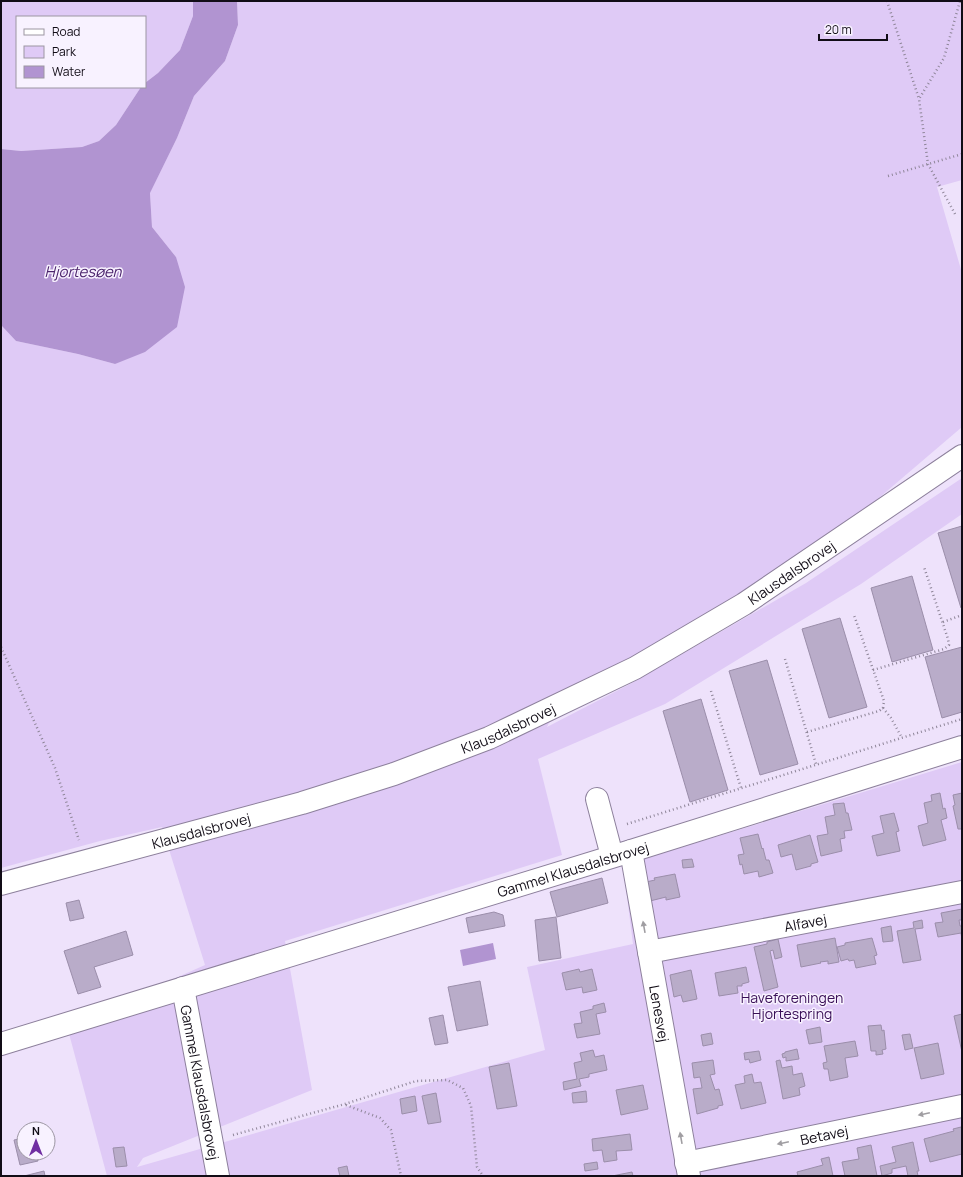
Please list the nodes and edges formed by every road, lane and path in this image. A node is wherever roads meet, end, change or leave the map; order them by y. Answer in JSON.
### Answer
{"nodes":[{"id":1,"x":886,"y":1,"type":"edge"},
{"id":2,"x":960,"y":1,"type":"edge"},
{"id":3,"x":919,"y":99,"type":"junction"},
{"id":4,"x":962,"y":154,"type":"edge"},
{"id":5,"x":928,"y":164,"type":"junction"},
{"id":6,"x":888,"y":176,"type":"dead end"},
{"id":7,"x":955,"y":214,"type":"dead end"},
{"id":8,"x":962,"y":456,"type":"edge"},
{"id":9,"x":924,"y":567,"type":"dead end"},
{"id":10,"x":854,"y":615,"type":"dead end"},
{"id":11,"x":962,"y":616,"type":"edge"},
{"id":12,"x":943,"y":622,"type":"junction"},
{"id":13,"x":1,"y":647,"type":"edge"},
{"id":14,"x":785,"y":658,"type":"dead end"},
{"id":15,"x":873,"y":670,"type":"junction"},
{"id":16,"x":711,"y":691,"type":"dead end"},
{"id":17,"x":883,"y":708,"type":"junction"},
{"id":18,"x":962,"y":719,"type":"edge"},
{"id":19,"x":807,"y":732,"type":"junction"},
{"id":20,"x":902,"y":738,"type":"junction"},
{"id":21,"x":962,"y":747,"type":"edge"},
{"id":22,"x":816,"y":764,"type":"junction"},
{"id":23,"x":741,"y":788,"type":"junction"},
{"id":24,"x":597,"y":799,"type":"dead end"},
{"id":25,"x":605,"y":830,"type":"junction"},
{"id":26,"x":621,"y":853,"type":"junction"},
{"id":27,"x":86,"y":862,"type":"junction"},
{"id":28,"x":1,"y":884,"type":"edge"},
{"id":29,"x":962,"y":892,"type":"edge"},
{"id":30,"x":649,"y":952,"type":"junction"},
{"id":31,"x":183,"y":988,"type":"junction"},
{"id":32,"x":1,"y":1044,"type":"edge"},
{"id":33,"x":345,"y":1104,"type":"junction"},
{"id":34,"x":962,"y":1106,"type":"edge"},
{"id":35,"x":212,"y":1140,"type":"junction"},
{"id":36,"x":687,"y":1170,"type":"edge"},
{"id":37,"x":218,"y":1176,"type":"edge"},
{"id":38,"x":401,"y":1176,"type":"edge"},
{"id":39,"x":483,"y":1176,"type":"edge"}],
"edges":[{"from":1,"to":3,"type":"path"},
{"from":2,"to":3,"type":"path"},
{"from":3,"to":5,"type":"path"},
{"from":4,"to":5,"type":"path"},
{"from":5,"to":6,"type":"path"},
{"from":5,"to":7,"type":"path"},
{"from":8,"to":27,"type":"street","name":"Klausdalsbrovej"},
{"from":9,"to":12,"type":"path"},
{"from":10,"to":15,"type":"path"},
{"from":11,"to":12,"type":"path"},
{"from":12,"to":15,"type":"path"},
{"from":13,"to":27,"type":"path"},
{"from":14,"to":19,"type":"path"},
{"from":15,"to":17,"type":"path"},
{"from":16,"to":23,"type":"path"},
{"from":17,"to":19,"type":"path"},
{"from":17,"to":20,"type":"path"},
{"from":18,"to":20,"type":"path"},
{"from":19,"to":22,"type":"path"},
{"from":20,"to":22,"type":"path"},
{"from":21,"to":26,"type":"street","name":"Gammel Klausdalsbrovej"},
{"from":22,"to":23,"type":"path"},
{"from":23,"to":25,"type":"path"},
{"from":24,"to":25,"type":"street","name":"Lenesvej"},
{"from":25,"to":26,"type":"street","name":"Lenesvej"},
{"from":30,"to":26,"type":"street","name":"Lenesvej","one_way":true},
{"from":26,"to":31,"type":"street","name":"Gammel Klausdalsbrovej"},
{"from":27,"to":28,"type":"street","name":"Klausdalsbrovej"},
{"from":29,"to":30,"type":"street","name":"Alfavej"},
{"from":36,"to":30,"type":"street","name":"Lenesvej","one_way":true},
{"from":31,"to":32,"type":"street","name":"Gammel Klausdalsbrovej"},
{"from":31,"to":35,"type":"street","name":"Gammel Klausdalsbrovej"},
{"from":33,"to":35,"type":"path"},
{"from":33,"to":38,"type":"path"},
{"from":33,"to":39,"type":"path"},
{"from":34,"to":36,"type":"street","name":"Betavej","one_way":true},
{"from":35,"to":37,"type":"street","name":"Gammel Klausdalsbrovej"}]}
